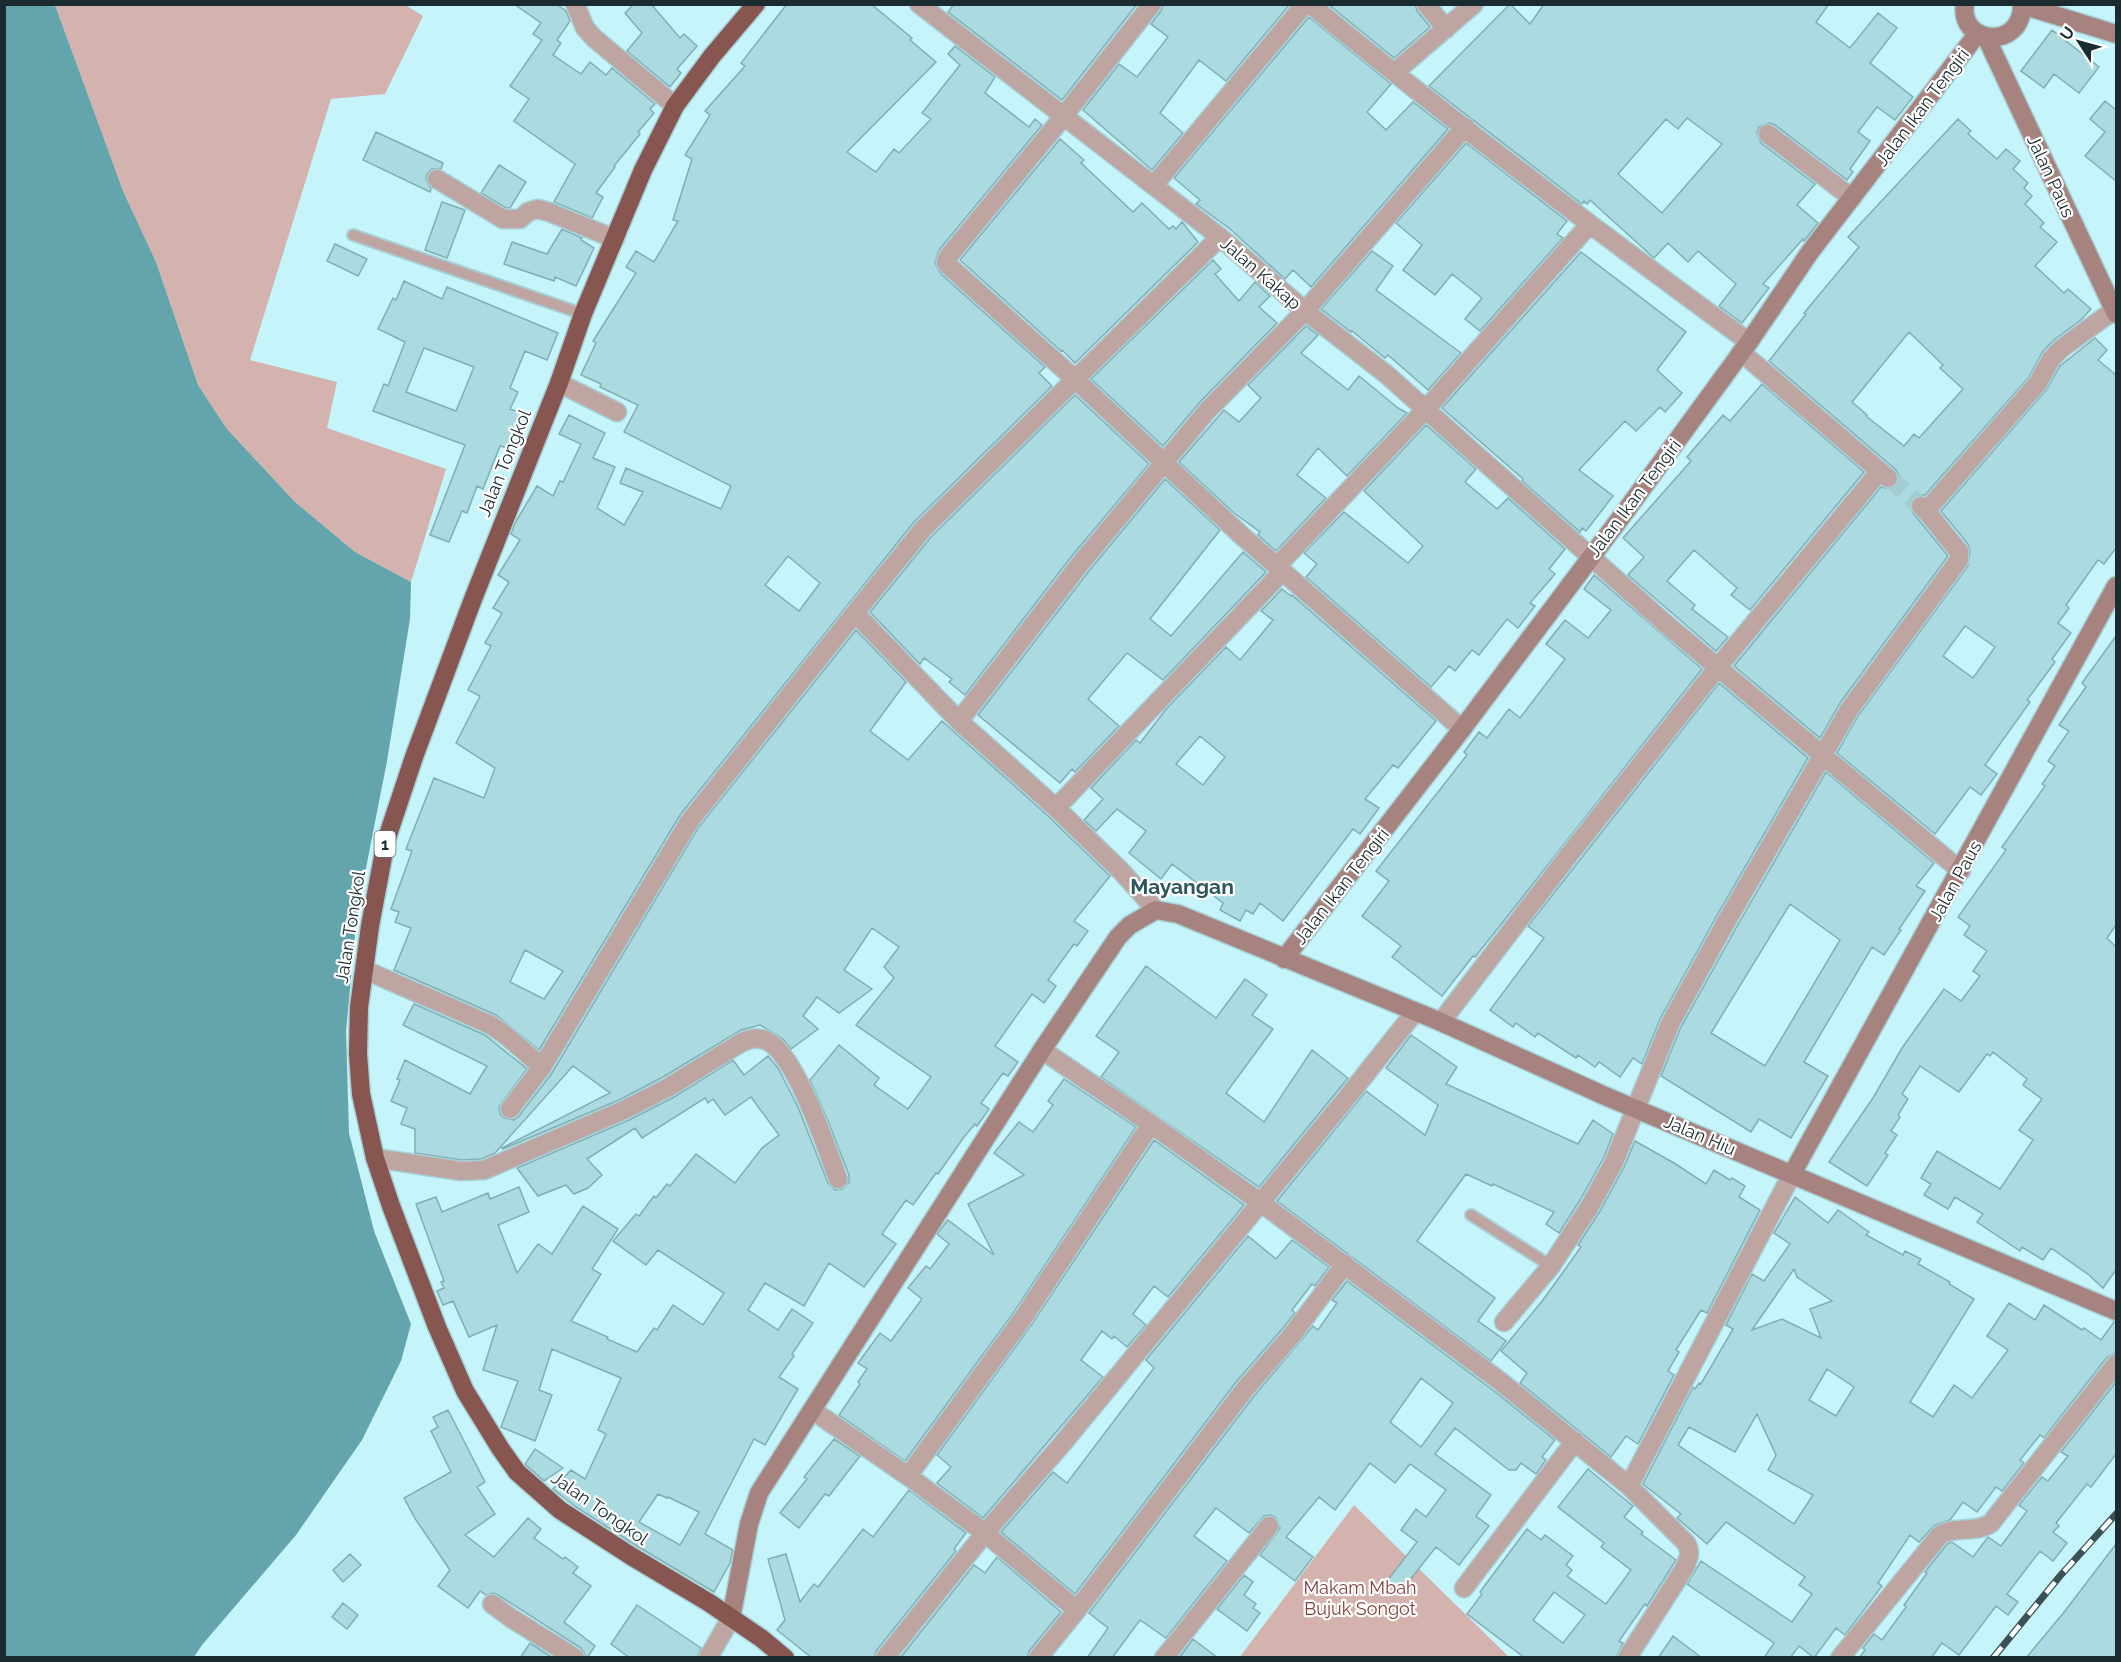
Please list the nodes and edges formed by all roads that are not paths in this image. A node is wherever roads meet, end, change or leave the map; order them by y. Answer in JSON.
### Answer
{"nodes":[{"id":1,"x":575,"y":4,"type":"edge"},
{"id":2,"x":756,"y":4,"type":"edge"},
{"id":3,"x":919,"y":4,"type":"edge"},
{"id":4,"x":1152,"y":4,"type":"edge"},
{"id":5,"x":1305,"y":4,"type":"edge"},
{"id":6,"x":1310,"y":4,"type":"edge"},
{"id":7,"x":1426,"y":4,"type":"edge"},
{"id":8,"x":1474,"y":4,"type":"edge"},
{"id":9,"x":1965,"y":4,"type":"edge"},
{"id":10,"x":2022,"y":5,"type":"edge"},
{"id":11,"x":1446,"y":29,"type":"junction"},
{"id":12,"x":2116,"y":34,"type":"edge"},
{"id":13,"x":1982,"y":35,"type":"junction"},
{"id":14,"x":1395,"y":72,"type":"junction"},
{"id":15,"x":675,"y":106,"type":"junction"},
{"id":16,"x":1063,"y":117,"type":"junction"},
{"id":17,"x":1465,"y":127,"type":"junction"},
{"id":18,"x":1768,"y":134,"type":"dead end"},
{"id":19,"x":437,"y":179,"type":"dead end"},
{"id":20,"x":1154,"y":185,"type":"junction"},
{"id":21,"x":1852,"y":198,"type":"junction"},
{"id":22,"x":1589,"y":225,"type":"junction"},
{"id":23,"x":353,"y":234,"type":"dead end"},
{"id":24,"x":1221,"y":237,"type":"junction"},
{"id":25,"x":615,"y":239,"type":"junction"},
{"id":26,"x":1305,"y":312,"type":"junction"},
{"id":27,"x":2115,"y":312,"type":"edge"},
{"id":28,"x":583,"y":314,"type":"junction"},
{"id":29,"x":1745,"y":347,"type":"junction"},
{"id":30,"x":1076,"y":380,"type":"junction"},
{"id":31,"x":559,"y":383,"type":"junction"},
{"id":32,"x":1426,"y":409,"type":"junction"},
{"id":33,"x":617,"y":412,"type":"dead end"},
{"id":34,"x":1165,"y":464,"type":"junction"},
{"id":35,"x":1591,"y":556,"type":"junction"},
{"id":36,"x":1280,"y":569,"type":"junction"},
{"id":37,"x":2116,"y":586,"type":"edge"},
{"id":38,"x":855,"y":613,"type":"junction"},
{"id":39,"x":1718,"y":667,"type":"junction"},
{"id":40,"x":959,"y":721,"type":"junction"},
{"id":41,"x":1462,"y":729,"type":"junction"},
{"id":42,"x":1822,"y":755,"type":"junction"},
{"id":43,"x":1056,"y":808,"type":"junction"},
{"id":44,"x":1961,"y":871,"type":"junction"},
{"id":45,"x":1156,"y":910,"type":"junction"},
{"id":46,"x":1284,"y":959,"type":"junction"},
{"id":47,"x":365,"y":970,"type":"junction"},
{"id":48,"x":1415,"y":1012,"type":"junction"},
{"id":49,"x":1441,"y":1022,"type":"junction"},
{"id":50,"x":1042,"y":1050,"type":"junction"},
{"id":51,"x":542,"y":1066,"type":"junction"},
{"id":52,"x":1636,"y":1108,"type":"junction"},
{"id":53,"x":510,"y":1109,"type":"dead end"},
{"id":54,"x":1151,"y":1124,"type":"junction"},
{"id":55,"x":375,"y":1158,"type":"junction"},
{"id":56,"x":1792,"y":1174,"type":"junction"},
{"id":57,"x":838,"y":1179,"type":"dead end"},
{"id":58,"x":1260,"y":1202,"type":"junction"},
{"id":59,"x":1471,"y":1215,"type":"dead end"},
{"id":60,"x":1345,"y":1264,"type":"junction"},
{"id":61,"x":1551,"y":1266,"type":"junction"},
{"id":62,"x":2116,"y":1311,"type":"edge"},
{"id":63,"x":1503,"y":1322,"type":"dead end"},
{"id":64,"x":2116,"y":1364,"type":"edge"},
{"id":65,"x":812,"y":1410,"type":"junction"},
{"id":66,"x":1575,"y":1441,"type":"junction"},
{"id":67,"x":908,"y":1476,"type":"junction"},
{"id":68,"x":1629,"y":1486,"type":"junction"},
{"id":69,"x":1269,"y":1526,"type":"dead end"},
{"id":70,"x":985,"y":1533,"type":"junction"},
{"id":71,"x":1464,"y":1588,"type":"dead end"},
{"id":72,"x":492,"y":1604,"type":"dead end"},
{"id":73,"x":1077,"y":1611,"type":"junction"},
{"id":74,"x":730,"y":1618,"type":"junction"},
{"id":75,"x":575,"y":1658,"type":"edge"},
{"id":76,"x":708,"y":1658,"type":"edge"},
{"id":77,"x":785,"y":1658,"type":"edge"},
{"id":78,"x":885,"y":1658,"type":"edge"},
{"id":79,"x":1038,"y":1658,"type":"edge"},
{"id":80,"x":1164,"y":1658,"type":"edge"},
{"id":81,"x":1627,"y":1658,"type":"edge"},
{"id":82,"x":1840,"y":1658,"type":"edge"}],
"edges":[{"from":1,"to":15,"type":"street"},
{"from":2,"to":15,"type":"highway","name":"Jalan Tongkol","number":"1"},
{"from":3,"to":16,"type":"street","name":"Jalan Kakap"},
{"from":4,"to":16,"type":"street"},
{"from":5,"to":20,"type":"street"},
{"from":6,"to":14,"type":"street"},
{"from":7,"to":11,"type":"street"},
{"from":8,"to":11,"type":"street"},
{"from":9,"to":13,"type":"main road","name":"Jalan Paus"},
{"from":10,"to":12,"type":"main road"},
{"from":10,"to":13,"type":"main road"},
{"from":11,"to":14,"type":"street"},
{"from":13,"to":21,"type":"main road","name":"Jalan Ikan Tengiri"},
{"from":13,"to":27,"type":"main road","name":"Jalan Paus"},
{"from":14,"to":17,"type":"street"},
{"from":15,"to":25,"type":"highway","name":"Jalan Tongkol","number":"1"},
{"from":16,"to":20,"type":"street","name":"Jalan Kakap"},
{"from":16,"to":30,"type":"street"},
{"from":17,"to":22,"type":"street"},
{"from":17,"to":26,"type":"street"},
{"from":18,"to":21,"type":"street"},
{"from":19,"to":25,"type":"street"},
{"from":20,"to":24,"type":"street","name":"Jalan Kakap"},
{"from":21,"to":29,"type":"main road","name":"Jalan Ikan Tengiri"},
{"from":22,"to":29,"type":"street"},
{"from":22,"to":32,"type":"street"},
{"from":23,"to":28,"type":"lane"},
{"from":24,"to":26,"type":"street","name":"Jalan Kakap"},
{"from":24,"to":30,"type":"street"},
{"from":25,"to":28,"type":"highway","name":"Jalan Tongkol","number":"1"},
{"from":26,"to":32,"type":"street","name":"Jalan Kakap"},
{"from":26,"to":34,"type":"street"},
{"from":27,"to":42,"type":"street"},
{"from":28,"to":31,"type":"highway","name":"Jalan Tongkol","number":"1"},
{"from":29,"to":35,"type":"main road","name":"Jalan Ikan Tengiri"},
{"from":29,"to":39,"type":"street"},
{"from":30,"to":34,"type":"street"},
{"from":30,"to":38,"type":"street"},
{"from":31,"to":33,"type":"street"},
{"from":31,"to":47,"type":"highway","name":"Jalan Tongkol","number":"1"},
{"from":32,"to":35,"type":"street","name":"Jalan Kakap"},
{"from":32,"to":36,"type":"street"},
{"from":34,"to":36,"type":"street"},
{"from":34,"to":40,"type":"street"},
{"from":35,"to":39,"type":"street","name":"Jalan Kakap"},
{"from":35,"to":41,"type":"main road","name":"Jalan Ikan Tengiri"},
{"from":36,"to":41,"type":"street"},
{"from":36,"to":43,"type":"street"},
{"from":37,"to":44,"type":"main road","name":"Jalan Paus"},
{"from":38,"to":40,"type":"street"},
{"from":38,"to":51,"type":"street"},
{"from":39,"to":42,"type":"street","name":"Jalan Kakap"},
{"from":39,"to":49,"type":"street"},
{"from":40,"to":43,"type":"street"},
{"from":41,"to":46,"type":"main road","name":"Jalan Ikan Tengiri"},
{"from":42,"to":44,"type":"street","name":"Jalan Kakap"},
{"from":42,"to":52,"type":"street"},
{"from":43,"to":45,"type":"street"},
{"from":44,"to":56,"type":"main road","name":"Jalan Paus"},
{"from":45,"to":46,"type":"main road","name":"Jalan Hiu"},
{"from":45,"to":50,"type":"main road"},
{"from":46,"to":48,"type":"main road","name":"Jalan Hiu"},
{"from":47,"to":51,"type":"street"},
{"from":47,"to":55,"type":"highway","name":"Jalan Tongkol","number":"1"},
{"from":48,"to":49,"type":"main road","name":"Jalan Hiu"},
{"from":48,"to":58,"type":"street"},
{"from":49,"to":52,"type":"main road","name":"Jalan Hiu"},
{"from":50,"to":54,"type":"street"},
{"from":50,"to":65,"type":"main road"},
{"from":51,"to":53,"type":"street"},
{"from":52,"to":56,"type":"main road","name":"Jalan Hiu"},
{"from":52,"to":61,"type":"street"},
{"from":54,"to":58,"type":"street"},
{"from":54,"to":67,"type":"street"},
{"from":55,"to":57,"type":"street"},
{"from":55,"to":74,"type":"highway","name":"Jalan Tongkol","number":"1"},
{"from":56,"to":62,"type":"main road","name":"Jalan Hiu"},
{"from":56,"to":68,"type":"street"},
{"from":58,"to":60,"type":"street"},
{"from":58,"to":70,"type":"street"},
{"from":59,"to":61,"type":"lane"},
{"from":60,"to":66,"type":"street"},
{"from":60,"to":73,"type":"street"},
{"from":61,"to":63,"type":"street"},
{"from":64,"to":82,"type":"street"},
{"from":65,"to":67,"type":"street"},
{"from":65,"to":74,"type":"main road"},
{"from":66,"to":68,"type":"street"},
{"from":66,"to":71,"type":"street"},
{"from":67,"to":70,"type":"street"},
{"from":68,"to":81,"type":"street"},
{"from":69,"to":80,"type":"street"},
{"from":70,"to":73,"type":"street"},
{"from":70,"to":78,"type":"street"},
{"from":72,"to":75,"type":"street"},
{"from":73,"to":79,"type":"street"},
{"from":74,"to":76,"type":"street"},
{"from":74,"to":77,"type":"highway","name":"Jalan Tongkol","number":"1"}]}
